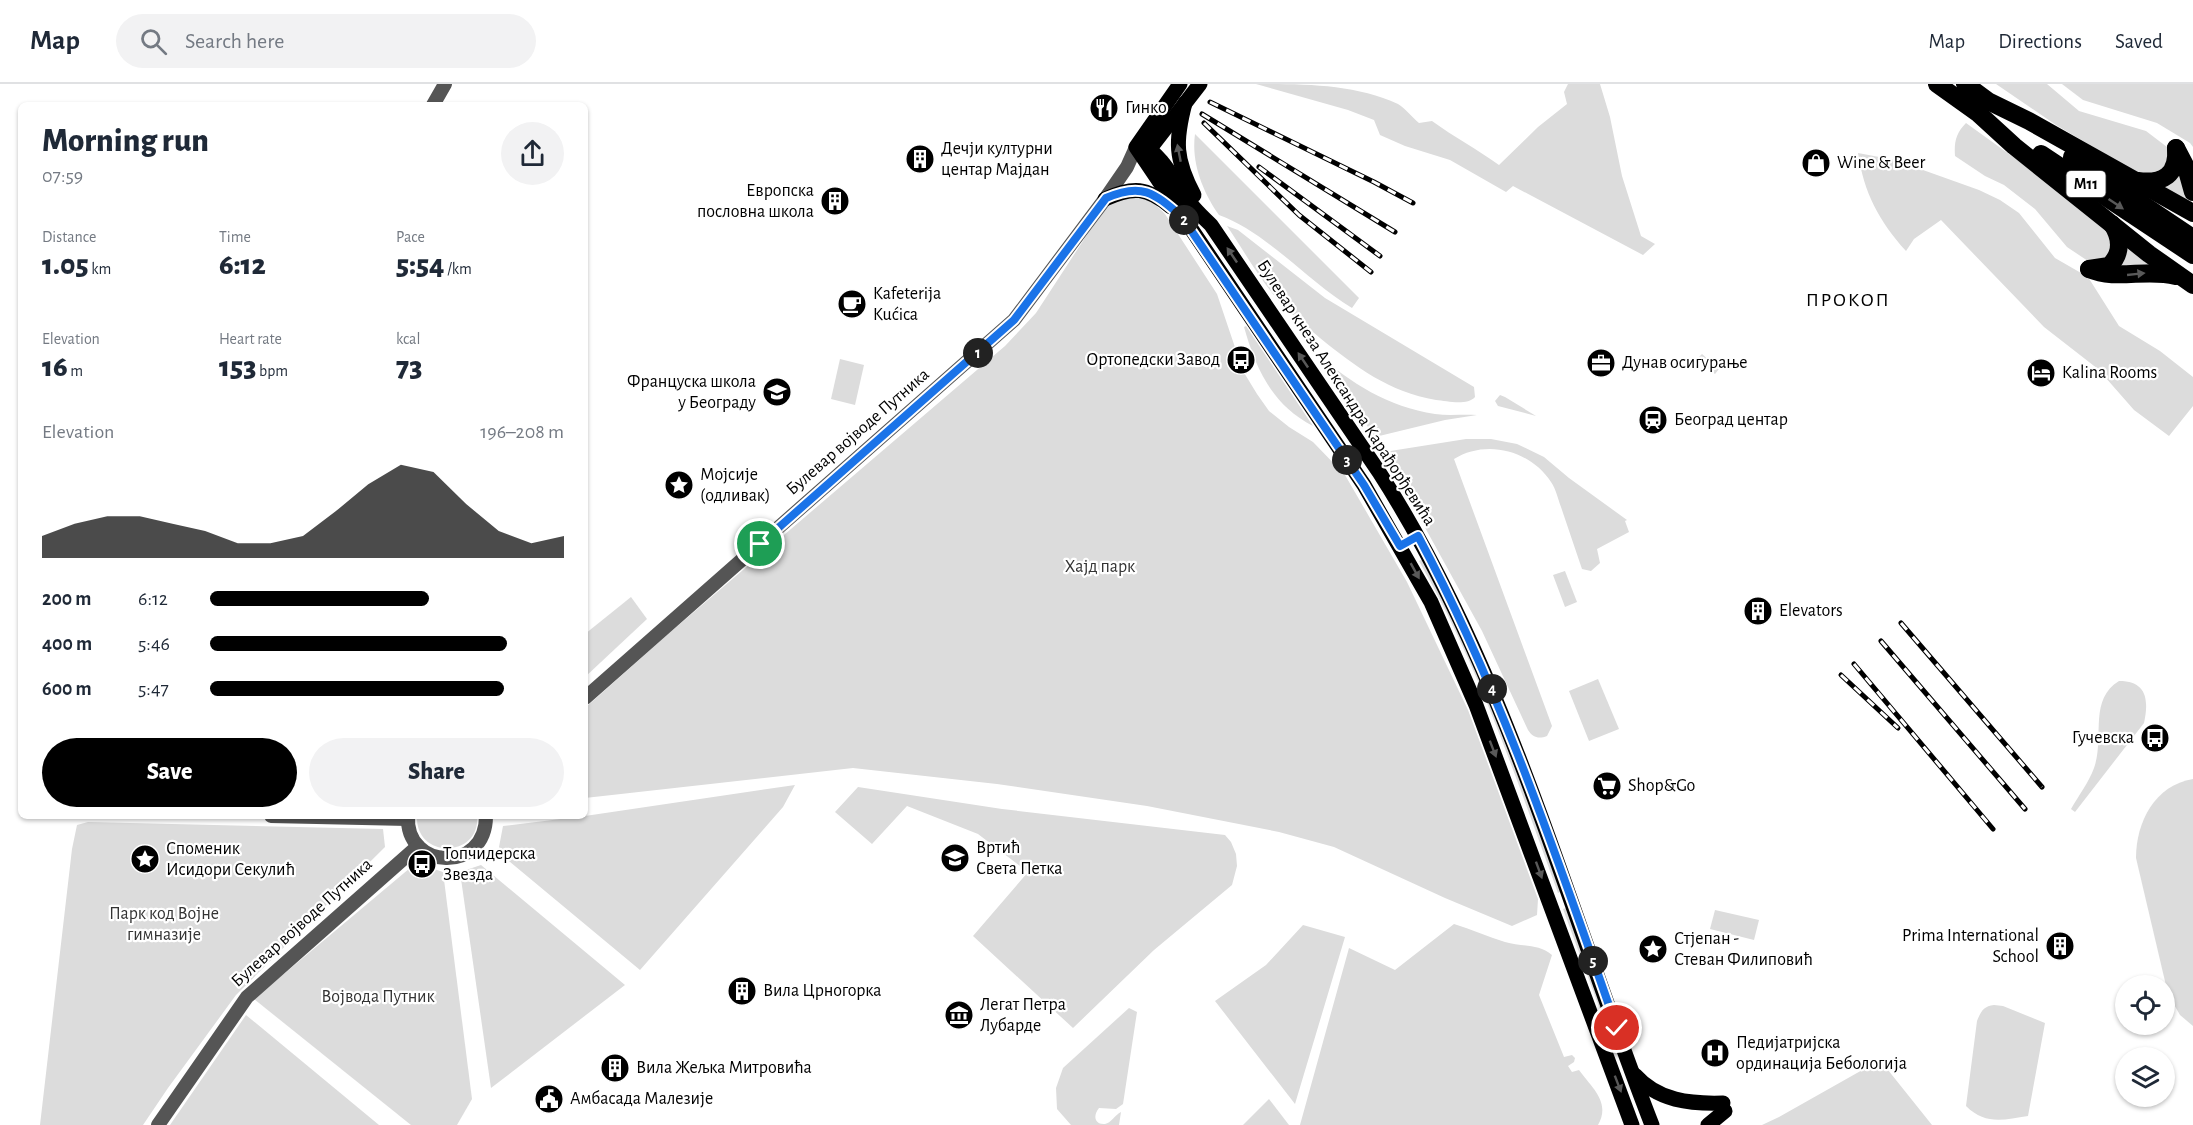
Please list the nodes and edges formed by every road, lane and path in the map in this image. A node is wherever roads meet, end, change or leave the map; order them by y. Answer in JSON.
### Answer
{"nodes":[{"id":1,"x":446,"y":84,"type":"edge"},
{"id":2,"x":1180,"y":84,"type":"edge"},
{"id":3,"x":1200,"y":84,"type":"edge"},
{"id":4,"x":1942,"y":88,"type":"edge"},
{"id":5,"x":1976,"y":100,"type":"edge"},
{"id":6,"x":435,"y":102,"type":"edge"},
{"id":7,"x":1185,"y":103,"type":"junction"},
{"id":8,"x":1142,"y":149,"type":"junction"},
{"id":9,"x":2138,"y":181,"type":"junction"},
{"id":10,"x":2193,"y":192,"type":"edge"},
{"id":11,"x":1106,"y":198,"type":"junction"},
{"id":12,"x":2193,"y":213,"type":"edge"},
{"id":13,"x":1182,"y":217,"type":"junction"},
{"id":14,"x":2112,"y":224,"type":"junction"},
{"id":15,"x":1211,"y":225,"type":"junction"},
{"id":16,"x":2193,"y":238,"type":"edge"},
{"id":17,"x":2193,"y":255,"type":"edge"},
{"id":18,"x":2188,"y":282,"type":"edge"},
{"id":19,"x":1418,"y":536,"type":"junction"},
{"id":20,"x":1400,"y":546,"type":"junction"},
{"id":21,"x":588,"y":695,"type":"edge"},
{"id":22,"x":408,"y":819,"type":"edge"},
{"id":23,"x":486,"y":819,"type":"edge"},
{"id":24,"x":418,"y":846,"type":"junction"},
{"id":25,"x":1633,"y":1073,"type":"junction"},
{"id":26,"x":158,"y":1125,"type":"edge"},
{"id":27,"x":1632,"y":1125,"type":"edge"},
{"id":28,"x":1652,"y":1125,"type":"edge"},
{"id":29,"x":1708,"y":1125,"type":"edge"}],
"edges":[{"from":1,"to":6,"type":"street"},
{"from":2,"to":8,"type":"main road","name":"Булевар војводе Путника"},
{"from":3,"to":7,"type":"main road","name":"Булевар војводе Путника"},
{"from":4,"to":5,"type":"highway","number":"M11"},
{"from":5,"to":9,"type":"highway"},
{"from":5,"to":14,"type":"highway"},
{"from":5,"to":16,"type":"highway","number":"M11"},
{"from":5,"to":17,"type":"highway","number":"M11","one_way":true},
{"from":7,"to":8,"type":"main road","name":"Булевар војводе Путника"},
{"from":15,"to":7,"type":"main road","one_way":true},
{"from":8,"to":11,"type":"street","name":"Булевар војводе Путника"},
{"from":8,"to":13,"type":"main road","name":"Булевар кнеза Александра Карађорђевића"},
{"from":8,"to":15,"type":"main road","name":"Булевар кнеза Александра Карађорђевића"},
{"from":9,"to":10,"type":"highway"},
{"from":9,"to":12,"type":"highway"},
{"from":11,"to":13,"type":"main road"},
{"from":11,"to":21,"type":"street","name":"Булевар војводе Путника"},
{"from":13,"to":20,"type":"main road","name":"Булевар кнеза Александра Карађорђевића"},
{"from":14,"to":18,"type":"highway"},
{"from":14,"to":18,"type":"highway","one_way":true},
{"from":19,"to":15,"type":"main road","name":"Булевар кнеза Александра Карађорђевића","one_way":true},
{"from":19,"to":20,"type":"main road"},
{"from":19,"to":25,"type":"main road","name":"Булевар кнеза Александра Карађорђевића"},
{"from":20,"to":27,"type":"main road","name":"Булевар кнеза Александра Карађорђевића","one_way":true},
{"from":22,"to":24,"type":"street"},
{"from":23,"to":24,"type":"street"},
{"from":24,"to":26,"type":"street","name":"Булевар војводе Путника"},
{"from":25,"to":28,"type":"main road","name":"Булевар кнеза Александра Карађорђевића"},
{"from":25,"to":29,"type":"main road"}]}
